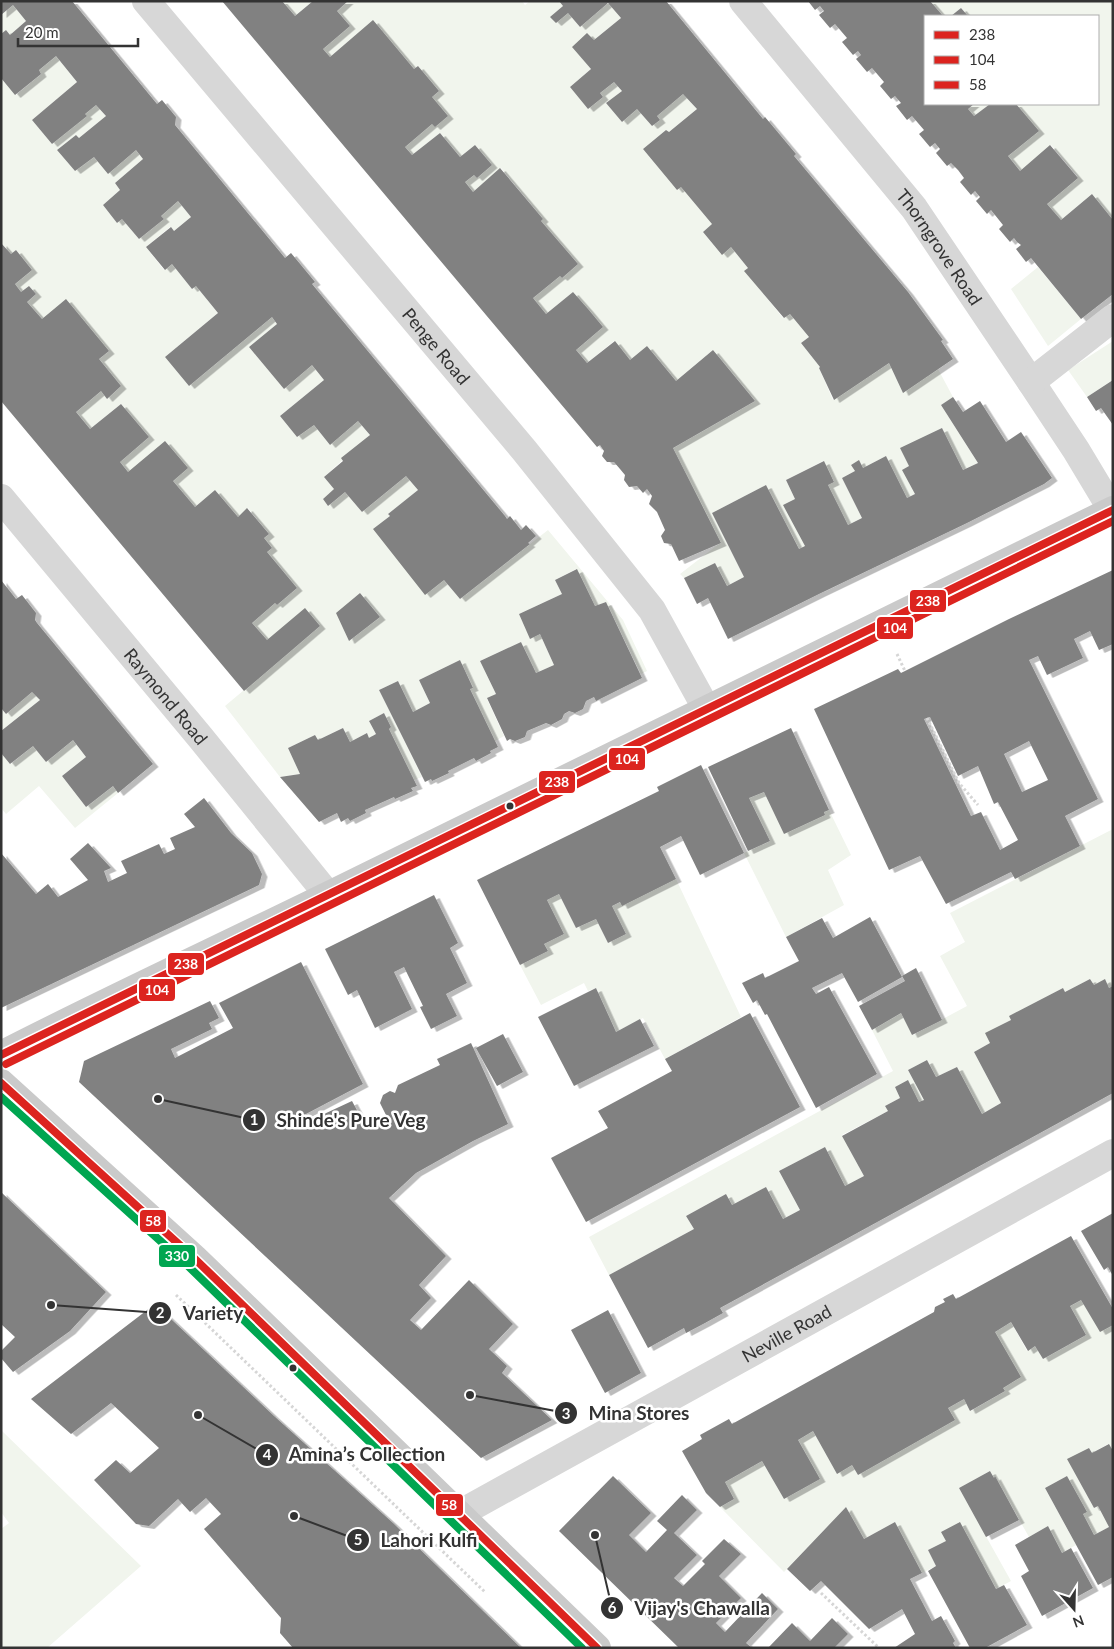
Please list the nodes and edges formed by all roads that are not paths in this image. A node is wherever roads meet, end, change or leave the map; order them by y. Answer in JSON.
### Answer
{"nodes":[{"id":1,"x":146,"y":1,"type":"edge"},
{"id":2,"x":742,"y":1,"type":"edge"},
{"id":3,"x":1113,"y":318,"type":"edge"},
{"id":4,"x":1031,"y":382,"type":"junction"},
{"id":5,"x":1,"y":498,"type":"edge"},
{"id":6,"x":1112,"y":510,"type":"edge"},
{"id":7,"x":706,"y":708,"type":"junction"},
{"id":8,"x":328,"y":896,"type":"junction"},
{"id":9,"x":1,"y":1056,"type":"edge"},
{"id":10,"x":1,"y":1083,"type":"edge"},
{"id":11,"x":1113,"y":1152,"type":"edge"},
{"id":12,"x":459,"y":1514,"type":"junction"},
{"id":13,"x":597,"y":1648,"type":"edge"}],
"edges":[{"from":1,"to":7,"type":"street","name":"Penge Road"},
{"from":2,"to":4,"type":"street","name":"Thorngrove Road"},
{"from":3,"to":4,"type":"street"},
{"from":4,"to":6,"type":"street","name":"Thorngrove Road"},
{"from":5,"to":8,"type":"street","name":"Raymond Road"},
{"from":6,"to":7,"type":"main road"},
{"from":7,"to":8,"type":"main road"},
{"from":8,"to":9,"type":"main road"},
{"from":10,"to":12,"type":"main road"},
{"from":11,"to":12,"type":"street","name":"Neville Road"},
{"from":12,"to":13,"type":"main road"}]}
